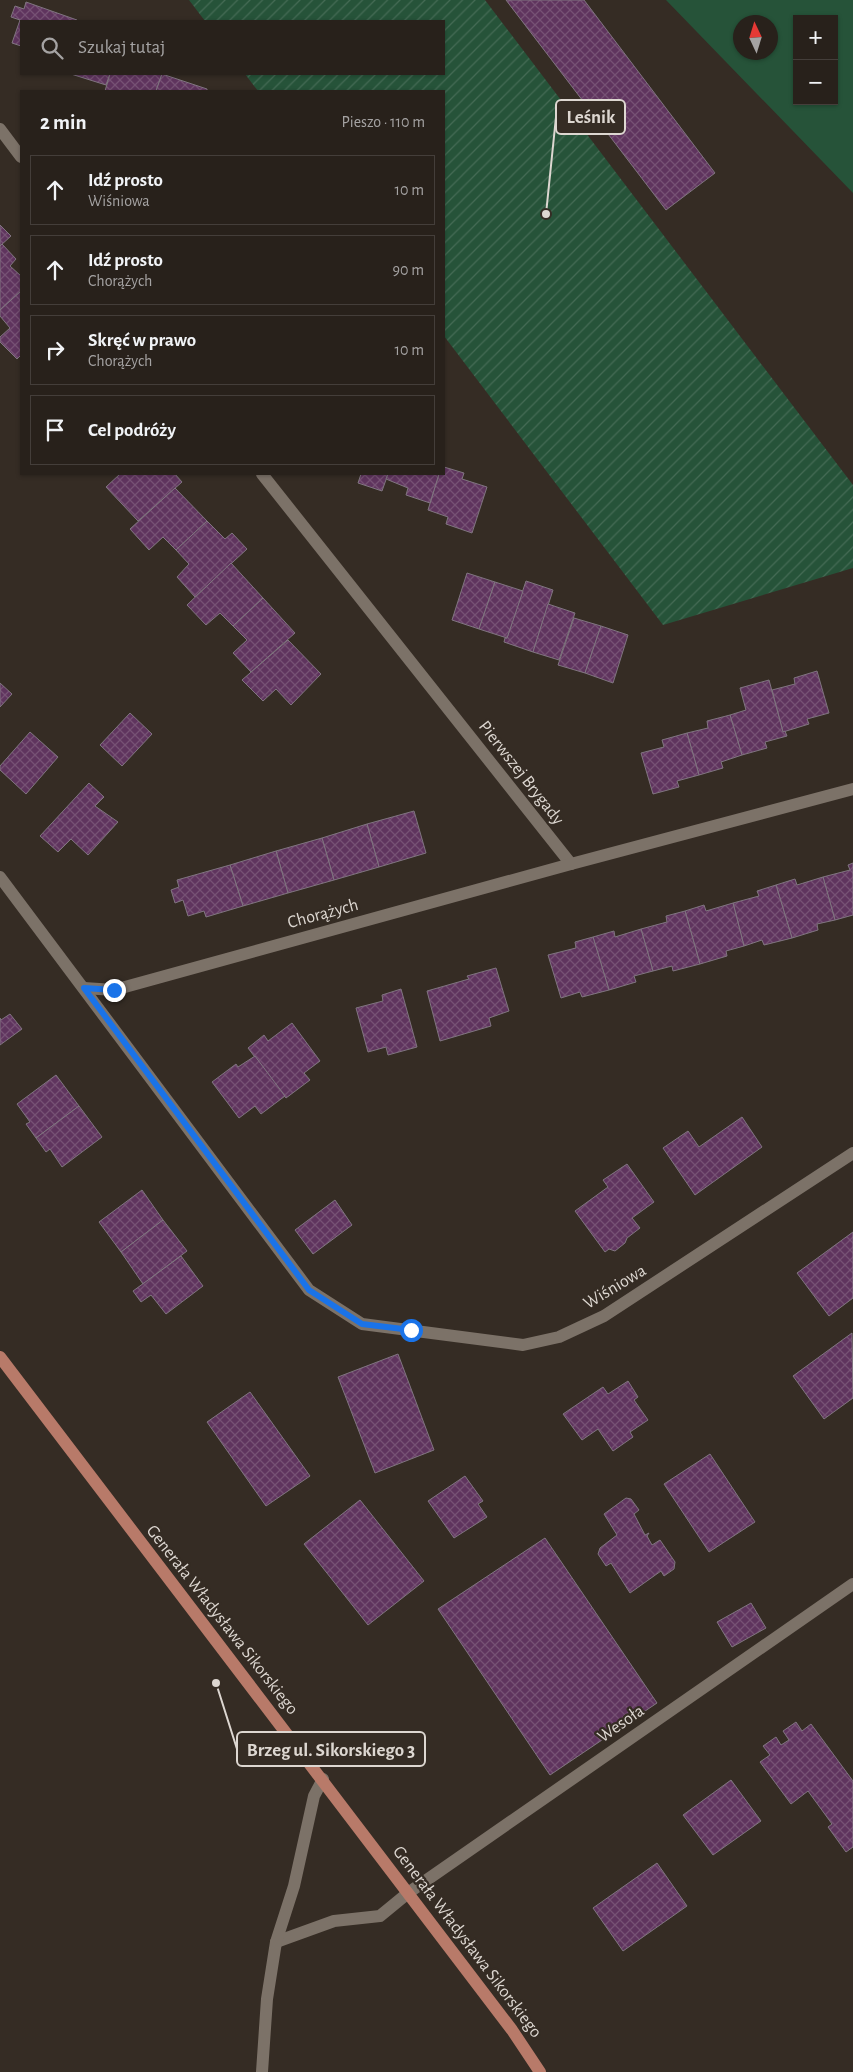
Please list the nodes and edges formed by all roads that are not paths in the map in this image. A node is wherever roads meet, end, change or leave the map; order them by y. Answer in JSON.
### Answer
{"nodes":[{"id":1,"x":0,"y":128,"type":"edge"},
{"id":2,"x":20,"y":156,"type":"edge"},
{"id":3,"x":263,"y":475,"type":"edge"},
{"id":4,"x":853,"y":789,"type":"edge"},
{"id":5,"x":571,"y":864,"type":"junction"},
{"id":6,"x":0,"y":877,"type":"edge"},
{"id":7,"x":84,"y":988,"type":"junction"},
{"id":8,"x":853,"y":1153,"type":"edge"},
{"id":9,"x":0,"y":1358,"type":"edge"},
{"id":10,"x":853,"y":1584,"type":"edge"},
{"id":11,"x":323,"y":1780,"type":"junction"},
{"id":12,"x":408,"y":1893,"type":"junction"},
{"id":13,"x":276,"y":1942,"type":"junction"},
{"id":14,"x":262,"y":2072,"type":"edge"},
{"id":15,"x":540,"y":2072,"type":"edge"}],
"edges":[{"from":1,"to":2,"type":"street"},
{"from":3,"to":5,"type":"street","name":"Pierwszej Brygady"},
{"from":4,"to":5,"type":"street"},
{"from":5,"to":7,"type":"street","name":"Chorążych"},
{"from":6,"to":7,"type":"street"},
{"from":7,"to":8,"type":"street","name":"Wiśniowa"},
{"from":9,"to":11,"type":"main road","name":"Generała Władysława Sikorskiego"},
{"from":10,"to":12,"type":"street","name":"Wesoła"},
{"from":11,"to":12,"type":"main road","name":"Generała Władysława Sikorskiego"},
{"from":11,"to":13,"type":"street"},
{"from":12,"to":13,"type":"street","name":"Wesoła"},
{"from":12,"to":15,"type":"main road","name":"Generała Władysława Sikorskiego"},
{"from":13,"to":14,"type":"street"}]}
